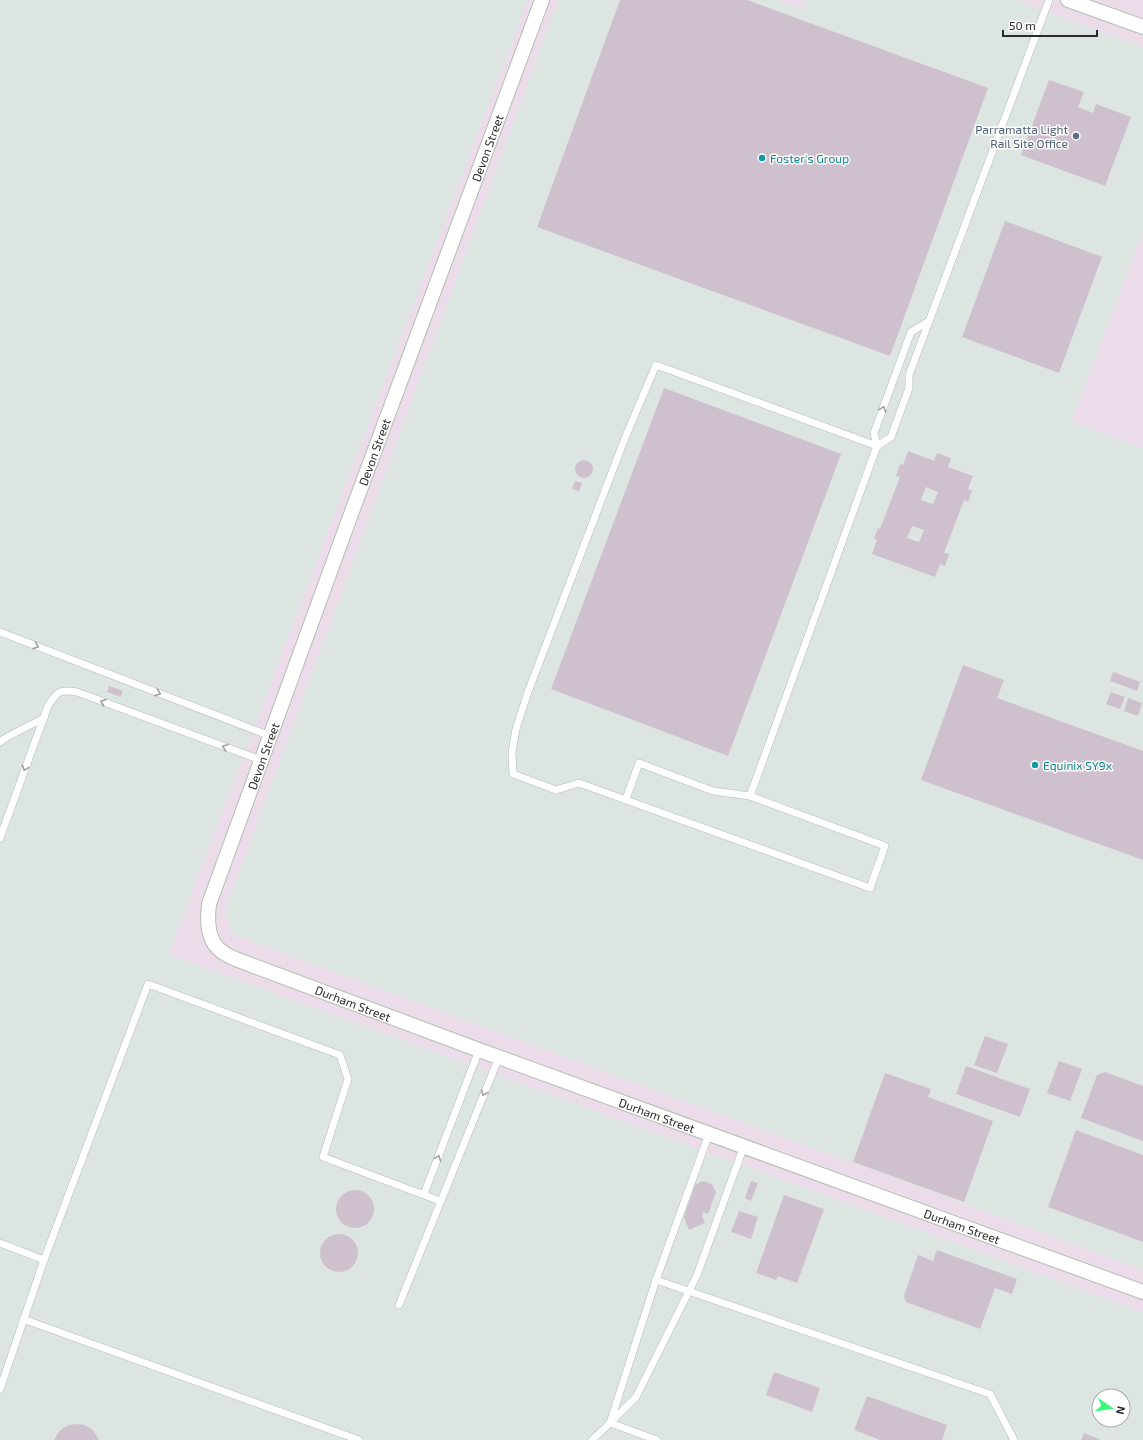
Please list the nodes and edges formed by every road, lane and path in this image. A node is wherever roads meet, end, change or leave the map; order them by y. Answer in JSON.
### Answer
{"nodes":[{"id":1,"x":542,"y":0,"type":"edge"},
{"id":2,"x":1049,"y":0,"type":"edge"},
{"id":3,"x":1068,"y":0,"type":"edge"},
{"id":4,"x":1143,"y":27,"type":"edge"},
{"id":5,"x":929,"y":321,"type":"junction"},
{"id":6,"x":877,"y":446,"type":"junction"},
{"id":7,"x":2,"y":634,"type":"edge"},
{"id":8,"x":44,"y":718,"type":"junction"},
{"id":9,"x":270,"y":736,"type":"junction"},
{"id":10,"x":0,"y":742,"type":"edge"},
{"id":11,"x":261,"y":760,"type":"junction"},
{"id":12,"x":750,"y":796,"type":"junction"},
{"id":13,"x":626,"y":799,"type":"junction"},
{"id":14,"x":0,"y":838,"type":"edge"},
{"id":15,"x":209,"y":904,"type":"joint"},
{"id":16,"x":479,"y":1050,"type":"junction"},
{"id":17,"x":499,"y":1057,"type":"junction"},
{"id":18,"x":709,"y":1134,"type":"junction"},
{"id":19,"x":744,"y":1146,"type":"junction"},
{"id":20,"x":424,"y":1194,"type":"junction"},
{"id":21,"x":440,"y":1201,"type":"junction"},
{"id":22,"x":0,"y":1244,"type":"edge"},
{"id":23,"x":44,"y":1260,"type":"junction"},
{"id":24,"x":656,"y":1280,"type":"junction"},
{"id":25,"x":689,"y":1291,"type":"junction"},
{"id":26,"x":1143,"y":1292,"type":"edge"},
{"id":27,"x":399,"y":1305,"type":"dead end"},
{"id":28,"x":23,"y":1319,"type":"junction"},
{"id":29,"x":0,"y":1389,"type":"edge"},
{"id":30,"x":610,"y":1423,"type":"junction"},
{"id":31,"x":359,"y":1440,"type":"edge"},
{"id":32,"x":592,"y":1440,"type":"edge"},
{"id":33,"x":657,"y":1440,"type":"edge"},
{"id":34,"x":1014,"y":1440,"type":"edge"}],
"edges":[{"from":1,"to":9,"type":"street","name":"Devon Street"},
{"from":2,"to":5,"type":"lane"},
{"from":3,"to":4,"type":"street"},
{"from":5,"to":6,"type":"lane"},
{"from":6,"to":5,"type":"lane","one_way":true},
{"from":6,"to":12,"type":"lane"},
{"from":6,"to":13,"type":"lane"},
{"from":7,"to":9,"type":"lane","one_way":true},
{"from":8,"to":10,"type":"lane"},
{"from":11,"to":8,"type":"lane","one_way":true},
{"from":8,"to":14,"type":"lane","one_way":true},
{"from":9,"to":11,"type":"street","name":"Devon Street"},
{"from":11,"to":15,"type":"street","name":"Devon Street"},
{"from":12,"to":13,"type":"lane"},
{"from":12,"to":13,"type":"lane"},
{"from":15,"to":16,"type":"street","name":"Durham Street"},
{"from":16,"to":17,"type":"street","name":"Durham Street"},
{"from":20,"to":16,"type":"lane","one_way":true},
{"from":17,"to":18,"type":"street","name":"Durham Street"},
{"from":17,"to":21,"type":"lane","one_way":true},
{"from":18,"to":19,"type":"street","name":"Durham Street"},
{"from":18,"to":24,"type":"lane"},
{"from":19,"to":25,"type":"lane"},
{"from":19,"to":26,"type":"street","name":"Durham Street"},
{"from":20,"to":21,"type":"lane"},
{"from":20,"to":23,"type":"lane"},
{"from":21,"to":27,"type":"lane"},
{"from":22,"to":23,"type":"lane"},
{"from":23,"to":28,"type":"lane"},
{"from":24,"to":25,"type":"lane"},
{"from":24,"to":30,"type":"lane"},
{"from":25,"to":30,"type":"lane"},
{"from":25,"to":34,"type":"lane"},
{"from":28,"to":29,"type":"lane"},
{"from":28,"to":31,"type":"lane"},
{"from":30,"to":32,"type":"lane"},
{"from":30,"to":33,"type":"lane"}]}
